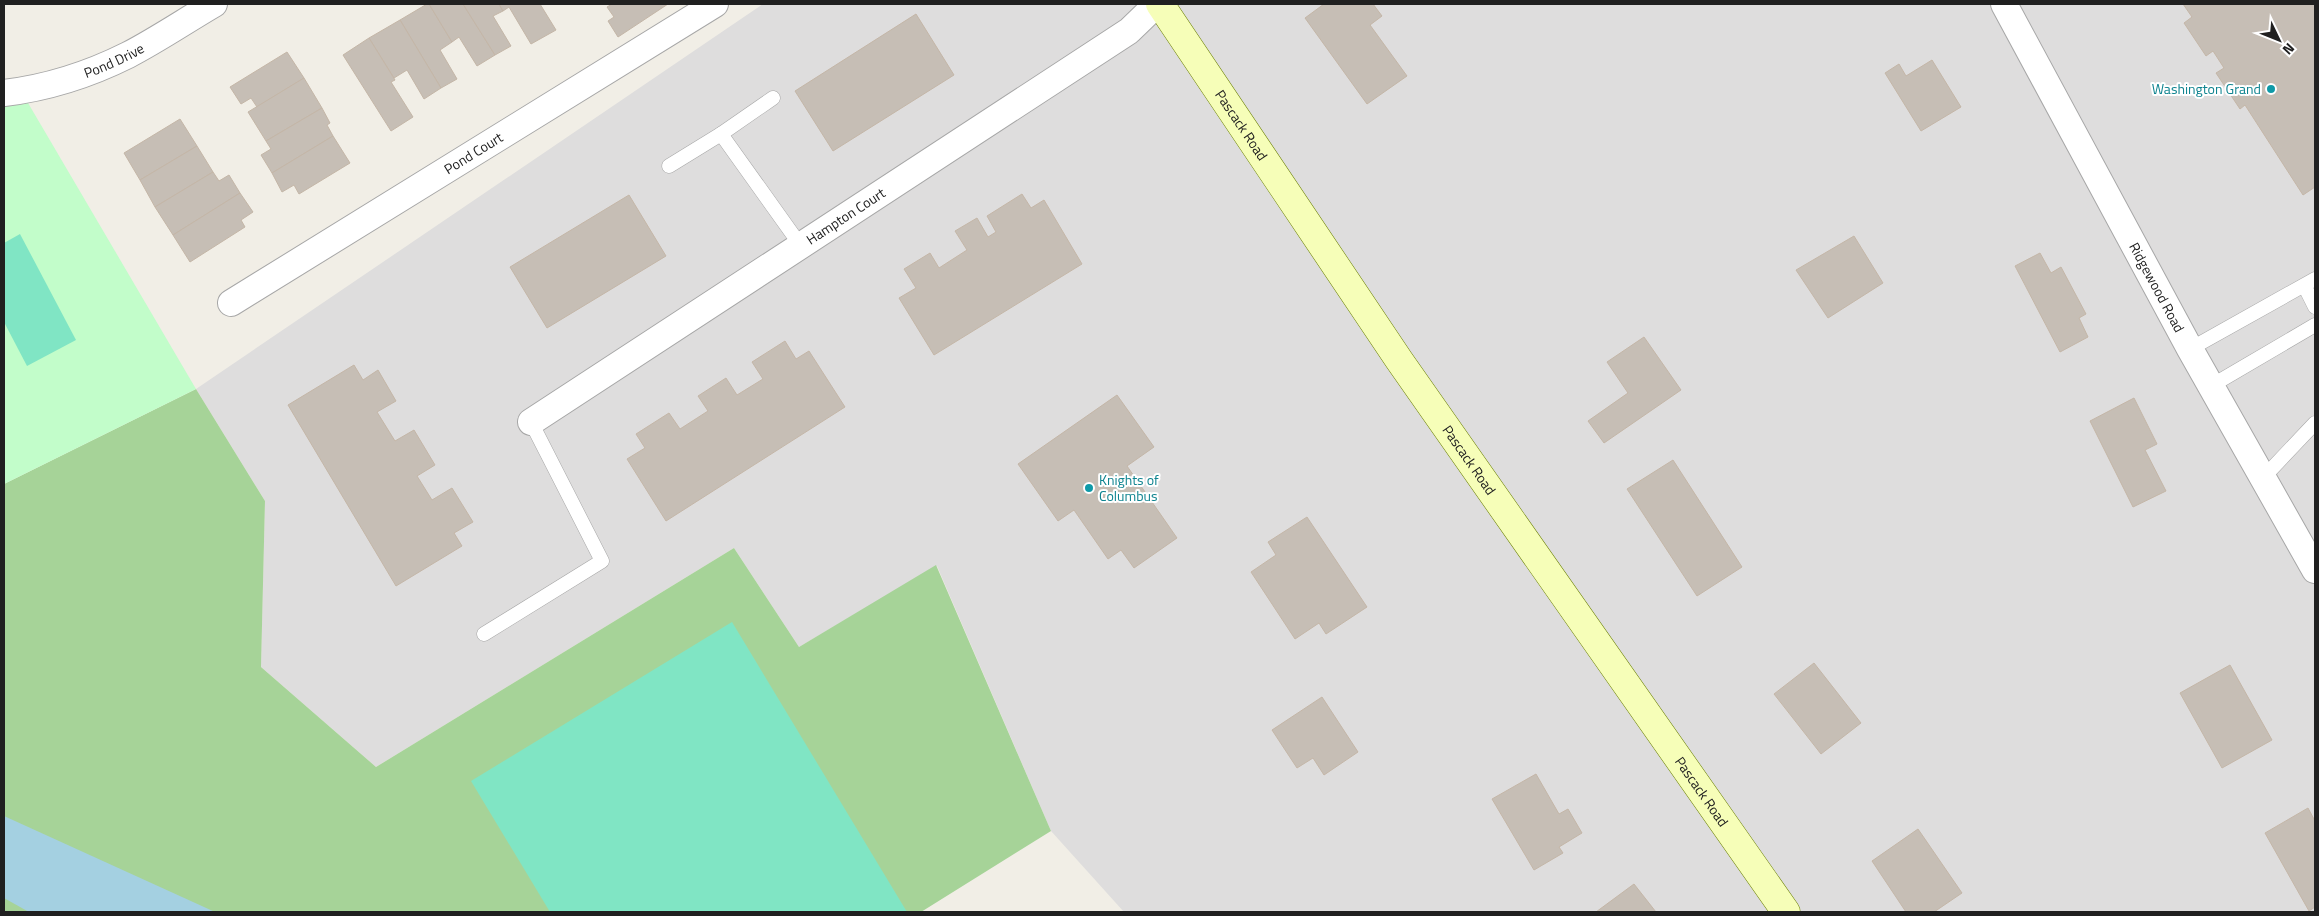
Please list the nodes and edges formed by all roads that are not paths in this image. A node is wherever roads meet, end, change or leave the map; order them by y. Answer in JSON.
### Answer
{"nodes":[{"id":1,"x":214,"y":4,"type":"edge"},
{"id":2,"x":715,"y":4,"type":"edge"},
{"id":3,"x":1158,"y":4,"type":"edge"},
{"id":4,"x":2004,"y":4,"type":"edge"},
{"id":5,"x":4,"y":93,"type":"edge"},
{"id":6,"x":773,"y":98,"type":"dead end"},
{"id":7,"x":721,"y":134,"type":"junction"},
{"id":8,"x":669,"y":166,"type":"dead end"},
{"id":9,"x":801,"y":246,"type":"junction"},
{"id":10,"x":2310,"y":283,"type":"edge"},
{"id":11,"x":231,"y":303,"type":"dead end"},
{"id":12,"x":2315,"y":307,"type":"edge"},
{"id":13,"x":2315,"y":325,"type":"edge"},
{"id":14,"x":2190,"y":349,"type":"junction"},
{"id":15,"x":2211,"y":386,"type":"junction"},
{"id":16,"x":531,"y":422,"type":"joint"},
{"id":17,"x":2315,"y":423,"type":"edge"},
{"id":18,"x":2263,"y":478,"type":"junction"},
{"id":19,"x":2315,"y":570,"type":"edge"},
{"id":20,"x":484,"y":634,"type":"dead end"},
{"id":21,"x":1786,"y":912,"type":"edge"}],
"edges":[{"from":1,"to":5,"type":"street","name":"Pond Drive"},
{"from":2,"to":11,"type":"street","name":"Pond Court"},
{"from":3,"to":9,"type":"street","name":"Hampton Court"},
{"from":3,"to":21,"type":"main road","name":"Pascack Road"},
{"from":4,"to":14,"type":"street","name":"Ridgewood Road"},
{"from":6,"to":7,"type":"lane"},
{"from":7,"to":8,"type":"lane"},
{"from":7,"to":9,"type":"lane"},
{"from":9,"to":16,"type":"street","name":"Hampton Court"},
{"from":10,"to":12,"type":"lane"},
{"from":10,"to":14,"type":"lane"},
{"from":13,"to":15,"type":"lane"},
{"from":14,"to":15,"type":"street","name":"Ridgewood Road"},
{"from":15,"to":18,"type":"street","name":"Ridgewood Road"},
{"from":16,"to":20,"type":"lane"},
{"from":17,"to":18,"type":"lane"},
{"from":18,"to":19,"type":"street","name":"Ridgewood Road"}]}
